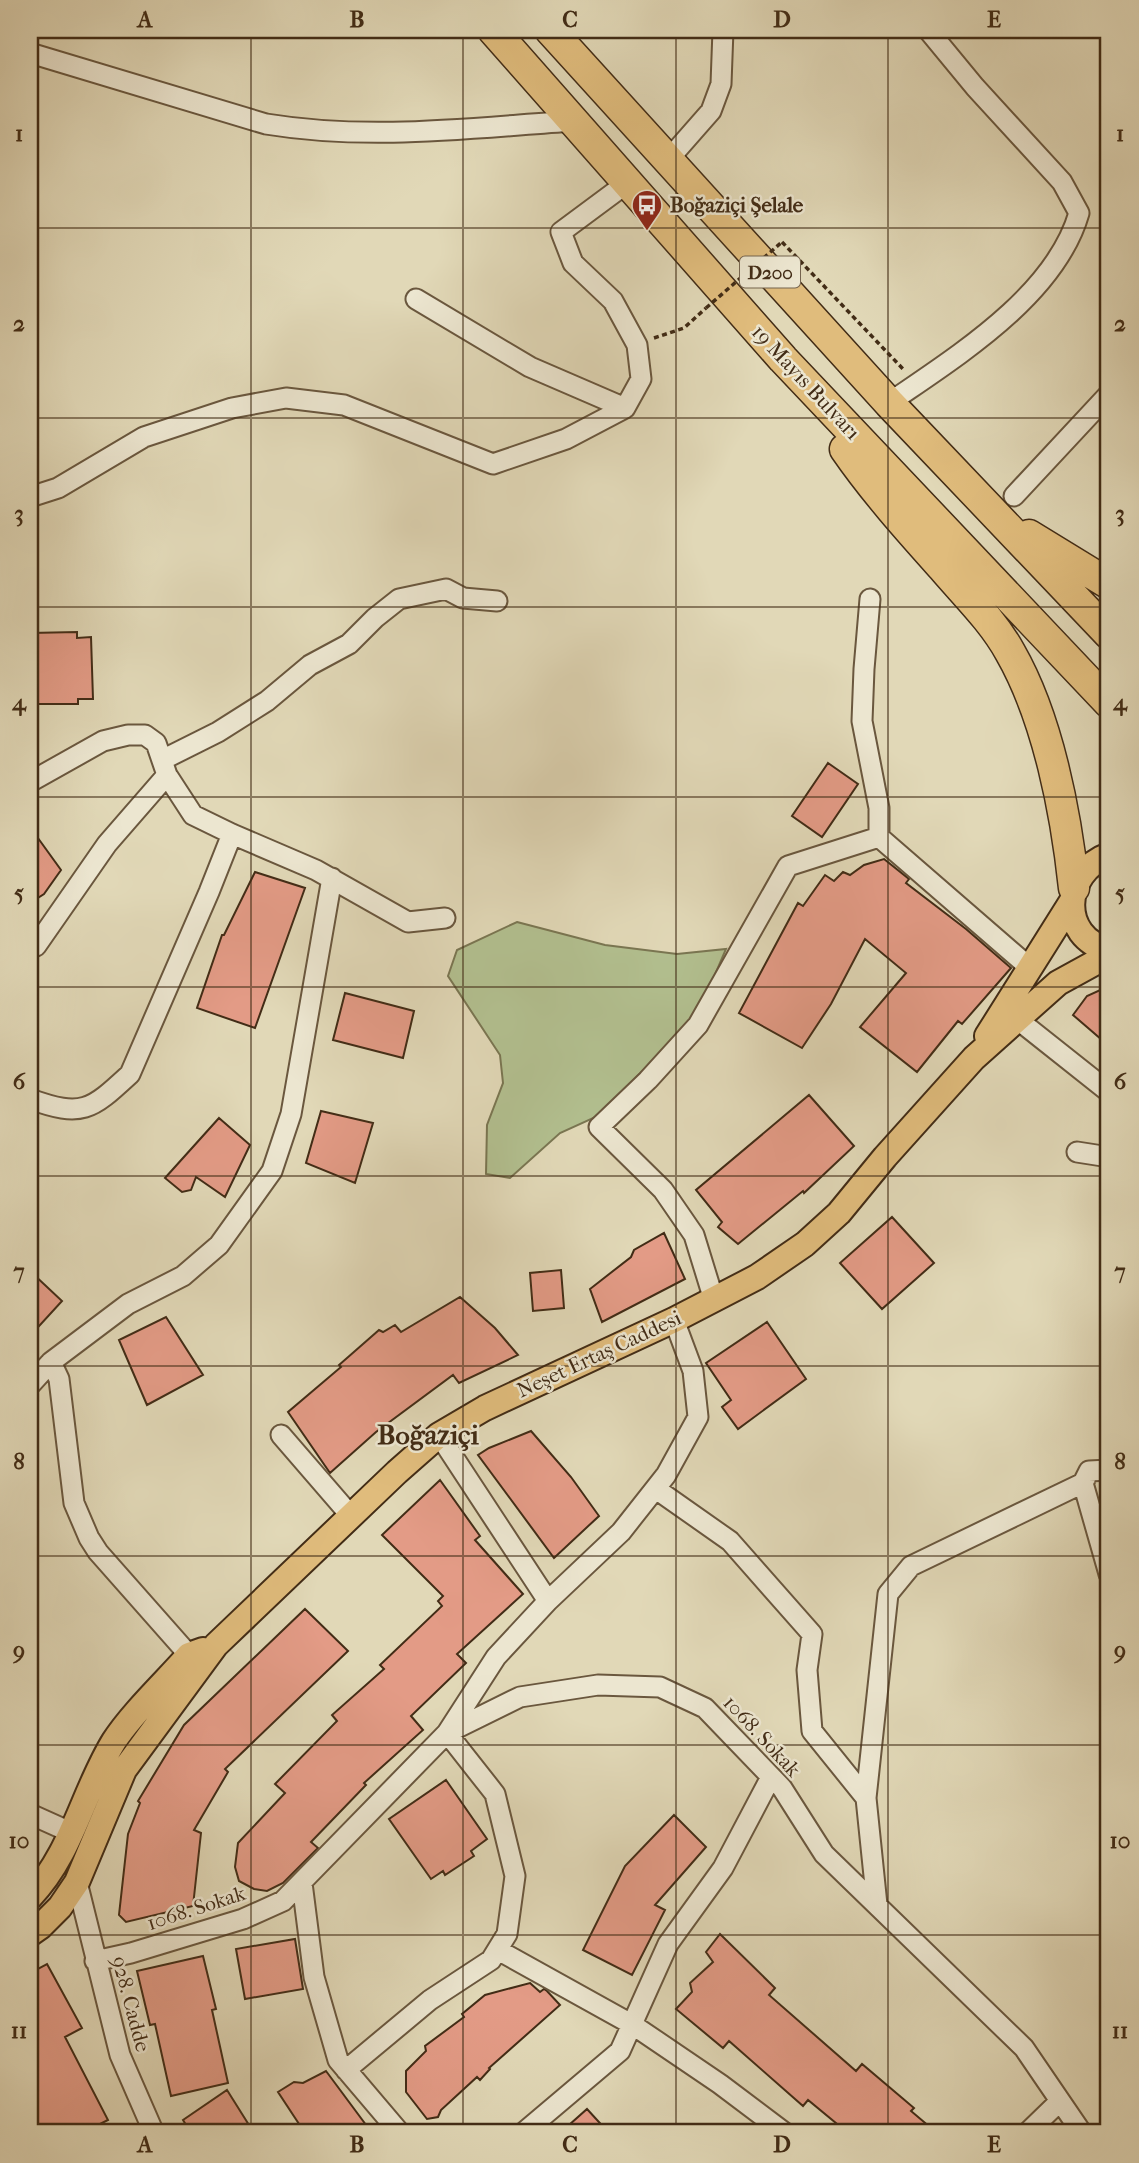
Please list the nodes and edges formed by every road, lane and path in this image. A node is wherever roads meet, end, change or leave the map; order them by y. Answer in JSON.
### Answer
{"nodes":[{"id":1,"x":550,"y":30,"type":"edge"},
{"id":2,"x":723,"y":30,"type":"edge"},
{"id":3,"x":928,"y":30,"type":"edge"},
{"id":4,"x":498,"y":37,"type":"edge"},
{"id":5,"x":30,"y":53,"type":"edge"},
{"id":6,"x":573,"y":121,"type":"junction"},
{"id":7,"x":668,"y":160,"type":"junction"},
{"id":8,"x":627,"y":183,"type":"junction"},
{"id":9,"x":416,"y":299,"type":"dead end"},
{"id":10,"x":637,"y":345,"type":"junction"},
{"id":11,"x":783,"y":359,"type":"junction"},
{"id":12,"x":917,"y":384,"type":"junction"},
{"id":13,"x":1109,"y":394,"type":"edge"},
{"id":14,"x":889,"y":403,"type":"junction"},
{"id":15,"x":625,"y":408,"type":"junction"},
{"id":16,"x":30,"y":497,"type":"edge"},
{"id":17,"x":1003,"y":505,"type":"junction"},
{"id":18,"x":1109,"y":584,"type":"edge"},
{"id":19,"x":870,"y":599,"type":"dead end"},
{"id":20,"x":497,"y":601,"type":"dead end"},
{"id":21,"x":1109,"y":634,"type":"edge"},
{"id":22,"x":1109,"y":703,"type":"edge"},
{"id":23,"x":165,"y":768,"type":"junction"},
{"id":24,"x":30,"y":782,"type":"edge"},
{"id":25,"x":232,"y":834,"type":"junction"},
{"id":26,"x":879,"y":837,"type":"junction"},
{"id":27,"x":1109,"y":855,"type":"edge"},
{"id":28,"x":332,"y":878,"type":"junction"},
{"id":29,"x":1073,"y":894,"type":"junction"},
{"id":30,"x":445,"y":918,"type":"dead end"},
{"id":31,"x":30,"y":948,"type":"edge"},
{"id":32,"x":1109,"y":950,"type":"edge"},
{"id":33,"x":1109,"y":955,"type":"edge"},
{"id":34,"x":1029,"y":967,"type":"junction"},
{"id":35,"x":1017,"y":1019,"type":"junction"},
{"id":36,"x":974,"y":1058,"type":"junction"},
{"id":37,"x":1109,"y":1092,"type":"edge"},
{"id":38,"x":30,"y":1099,"type":"edge"},
{"id":39,"x":1077,"y":1152,"type":"dead end"},
{"id":40,"x":1109,"y":1157,"type":"edge"},
{"id":41,"x":714,"y":1300,"type":"junction"},
{"id":42,"x":674,"y":1320,"type":"junction"},
{"id":43,"x":51,"y":1362,"type":"junction"},
{"id":44,"x":30,"y":1385,"type":"edge"},
{"id":45,"x":281,"y":1435,"type":"dead end"},
{"id":46,"x":439,"y":1435,"type":"junction"},
{"id":47,"x":1109,"y":1470,"type":"edge"},
{"id":48,"x":1083,"y":1483,"type":"junction"},
{"id":49,"x":656,"y":1489,"type":"junction"},
{"id":50,"x":351,"y":1516,"type":"junction"},
{"id":51,"x":1109,"y":1574,"type":"edge"},
{"id":52,"x":548,"y":1601,"type":"junction"},
{"id":53,"x":216,"y":1645,"type":"junction"},
{"id":54,"x":189,"y":1655,"type":"junction"},
{"id":55,"x":447,"y":1733,"type":"junction"},
{"id":56,"x":771,"y":1777,"type":"junction"},
{"id":57,"x":866,"y":1798,"type":"junction"},
{"id":58,"x":30,"y":1814,"type":"edge"},
{"id":59,"x":67,"y":1839,"type":"junction"},
{"id":60,"x":77,"y":1882,"type":"junction"},
{"id":61,"x":302,"y":1883,"type":"junction"},
{"id":62,"x":30,"y":1896,"type":"edge"},
{"id":63,"x":877,"y":1905,"type":"junction"},
{"id":64,"x":30,"y":1934,"type":"edge"},
{"id":65,"x":498,"y":1950,"type":"junction"},
{"id":66,"x":95,"y":1961,"type":"junction"},
{"id":67,"x":633,"y":2025,"type":"junction"},
{"id":68,"x":346,"y":2070,"type":"junction"},
{"id":69,"x":1060,"y":2101,"type":"junction"},
{"id":70,"x":154,"y":2133,"type":"edge"},
{"id":71,"x":400,"y":2133,"type":"edge"},
{"id":72,"x":523,"y":2133,"type":"edge"},
{"id":73,"x":785,"y":2133,"type":"edge"},
{"id":74,"x":1027,"y":2133,"type":"edge"},
{"id":75,"x":1082,"y":2133,"type":"edge"}],
"edges":[{"from":1,"to":7,"type":"highway","number":"D200"},
{"from":2,"to":7,"type":"street"},
{"from":3,"to":12,"type":"street"},
{"from":4,"to":6,"type":"highway","name":"19 Mayıs Bulvarı","number":"D200"},
{"from":5,"to":6,"type":"street"},
{"from":6,"to":8,"type":"highway","name":"19 Mayıs Bulvarı","number":"D200"},
{"from":7,"to":14,"type":"highway","number":"D200"},
{"from":8,"to":10,"type":"street"},
{"from":8,"to":11,"type":"highway","name":"19 Mayıs Bulvarı","number":"D200"},
{"from":9,"to":15,"type":"street"},
{"from":10,"to":12,"type":"path","bridge":true},
{"from":10,"to":15,"type":"street"},
{"from":11,"to":22,"type":"highway","name":"19 Mayıs Bulvarı","number":"D200"},
{"from":11,"to":29,"type":"highway"},
{"from":12,"to":14,"type":"street"},
{"from":13,"to":17,"type":"street"},
{"from":14,"to":17,"type":"highway","number":"D200"},
{"from":15,"to":16,"type":"street"},
{"from":17,"to":18,"type":"highway"},
{"from":17,"to":21,"type":"highway","number":"D200"},
{"from":19,"to":26,"type":"street"},
{"from":20,"to":23,"type":"street"},
{"from":23,"to":24,"type":"street"},
{"from":23,"to":25,"type":"street"},
{"from":23,"to":31,"type":"street"},
{"from":25,"to":28,"type":"street"},
{"from":25,"to":38,"type":"street"},
{"from":26,"to":34,"type":"street"},
{"from":26,"to":41,"type":"street"},
{"from":27,"to":29,"type":"main road","name":"Neşet Ertaş Caddesi"},
{"from":28,"to":30,"type":"street"},
{"from":28,"to":43,"type":"street"},
{"from":29,"to":32,"type":"main road"},
{"from":29,"to":34,"type":"main road","name":"Neşet Ertaş Caddesi"},
{"from":33,"to":35,"type":"main road","name":"Neşet Ertaş Caddesi"},
{"from":34,"to":36,"type":"main road","name":"Neşet Ertaş Caddesi"},
{"from":35,"to":36,"type":"main road","name":"Neşet Ertaş Caddesi"},
{"from":35,"to":37,"type":"street"},
{"from":36,"to":41,"type":"main road","name":"Neşet Ertaş Caddesi"},
{"from":39,"to":40,"type":"street"},
{"from":41,"to":42,"type":"main road","name":"Neşet Ertaş Caddesi"},
{"from":42,"to":46,"type":"main road","name":"Neşet Ertaş Caddesi"},
{"from":42,"to":49,"type":"street"},
{"from":43,"to":44,"type":"street"},
{"from":43,"to":54,"type":"street"},
{"from":45,"to":50,"type":"street"},
{"from":46,"to":50,"type":"main road","name":"Neşet Ertaş Caddesi"},
{"from":46,"to":52,"type":"street"},
{"from":47,"to":48,"type":"street"},
{"from":48,"to":51,"type":"street"},
{"from":48,"to":57,"type":"street"},
{"from":49,"to":52,"type":"street"},
{"from":49,"to":57,"type":"street"},
{"from":50,"to":53,"type":"main road","name":"Neşet Ertaş Caddesi"},
{"from":52,"to":55,"type":"street"},
{"from":53,"to":54,"type":"main road","name":"Neşet Ertaş Caddesi"},
{"from":53,"to":60,"type":"main road","name":"Neşet Ertaş Caddesi"},
{"from":54,"to":59,"type":"main road","name":"Neşet Ertaş Caddesi"},
{"from":55,"to":56,"type":"street","name":"1068. Sokak"},
{"from":55,"to":61,"type":"street","name":"1068. Sokak"},
{"from":55,"to":65,"type":"street"},
{"from":56,"to":63,"type":"street","name":"1068. Sokak"},
{"from":56,"to":67,"type":"street"},
{"from":57,"to":63,"type":"street"},
{"from":58,"to":59,"type":"street"},
{"from":59,"to":60,"type":"main road"},
{"from":59,"to":62,"type":"main road","name":"Neşet Ertaş Caddesi"},
{"from":60,"to":64,"type":"main road","name":"Neşet Ertaş Caddesi"},
{"from":60,"to":66,"type":"street","name":"928. Cadde"},
{"from":61,"to":66,"type":"street","name":"1068. Sokak"},
{"from":61,"to":68,"type":"street"},
{"from":63,"to":69,"type":"street","name":"1068. Sokak"},
{"from":65,"to":67,"type":"street"},
{"from":65,"to":68,"type":"street"},
{"from":66,"to":70,"type":"street","name":"928. Cadde"},
{"from":67,"to":72,"type":"street"},
{"from":67,"to":73,"type":"street"},
{"from":68,"to":71,"type":"street"},
{"from":69,"to":74,"type":"street"},
{"from":69,"to":75,"type":"street","name":"1068. Sokak"}]}
